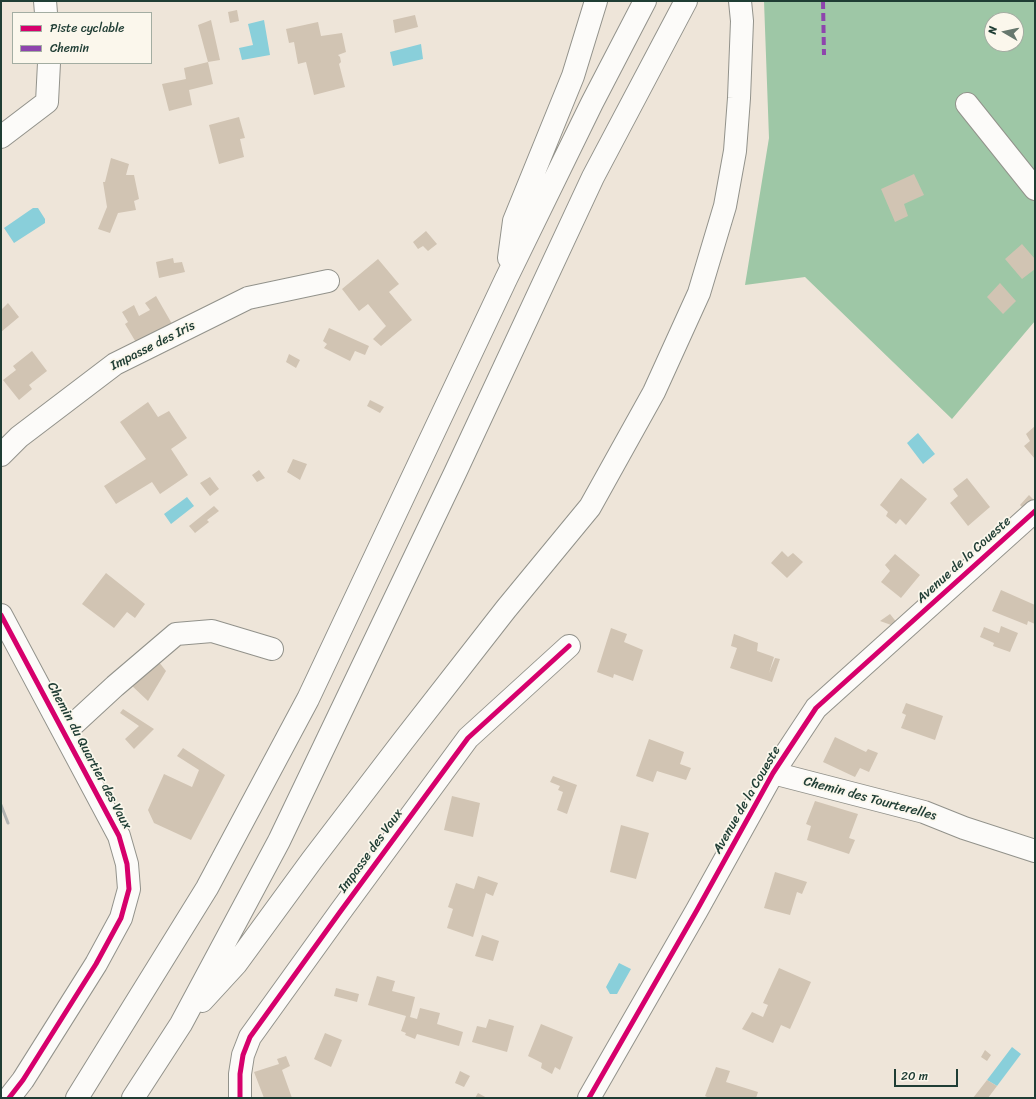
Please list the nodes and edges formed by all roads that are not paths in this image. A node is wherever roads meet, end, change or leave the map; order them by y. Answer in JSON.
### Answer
{"nodes":[{"id":1,"x":45,"y":1,"type":"edge"},
{"id":2,"x":596,"y":1,"type":"edge"},
{"id":3,"x":645,"y":1,"type":"edge"},
{"id":4,"x":686,"y":1,"type":"edge"},
{"id":5,"x":741,"y":11,"type":"edge"},
{"id":6,"x":46,"y":12,"type":"edge"},
{"id":7,"x":49,"y":64,"type":"edge"},
{"id":8,"x":967,"y":104,"type":"dead end"},
{"id":9,"x":1,"y":137,"type":"edge"},
{"id":10,"x":1035,"y":189,"type":"edge"},
{"id":11,"x":506,"y":279,"type":"junction"},
{"id":12,"x":328,"y":281,"type":"dead end"},
{"id":13,"x":1,"y":455,"type":"edge"},
{"id":14,"x":1035,"y":511,"type":"edge"},
{"id":15,"x":1,"y":615,"type":"edge"},
{"id":16,"x":569,"y":646,"type":"dead end"},
{"id":17,"x":272,"y":649,"type":"dead end"},
{"id":18,"x":64,"y":733,"type":"junction"},
{"id":19,"x":773,"y":773,"type":"junction"},
{"id":20,"x":1035,"y":851,"type":"edge"},
{"id":21,"x":181,"y":1024,"type":"junction"},
{"id":22,"x":9,"y":1098,"type":"edge"},
{"id":23,"x":77,"y":1098,"type":"edge"},
{"id":24,"x":133,"y":1098,"type":"edge"},
{"id":25,"x":240,"y":1098,"type":"edge"},
{"id":26,"x":588,"y":1098,"type":"edge"}],
"edges":[{"from":1,"to":6,"type":"main road"},
{"from":2,"to":11,"type":"main road"},
{"from":3,"to":11,"type":"main road"},
{"from":4,"to":21,"type":"main road"},
{"from":5,"to":21,"type":"main road"},
{"from":7,"to":9,"type":"main road"},
{"from":8,"to":10,"type":"main road"},
{"from":11,"to":23,"type":"main road"},
{"from":12,"to":13,"type":"main road","name":"Impasse des Iris"},
{"from":14,"to":19,"type":"main road","name":"Avenue de la Coueste"},
{"from":15,"to":18,"type":"main road","name":"Chemin du Quartier des Vaux"},
{"from":16,"to":25,"type":"main road","name":"Impasse des Vaux"},
{"from":17,"to":18,"type":"main road"},
{"from":18,"to":22,"type":"main road","name":"Chemin du Quartier des Vaux"},
{"from":19,"to":20,"type":"main road","name":"Chemin des Tourterelles"},
{"from":19,"to":26,"type":"main road","name":"Avenue de la Coueste"},
{"from":21,"to":24,"type":"main road"}]}
